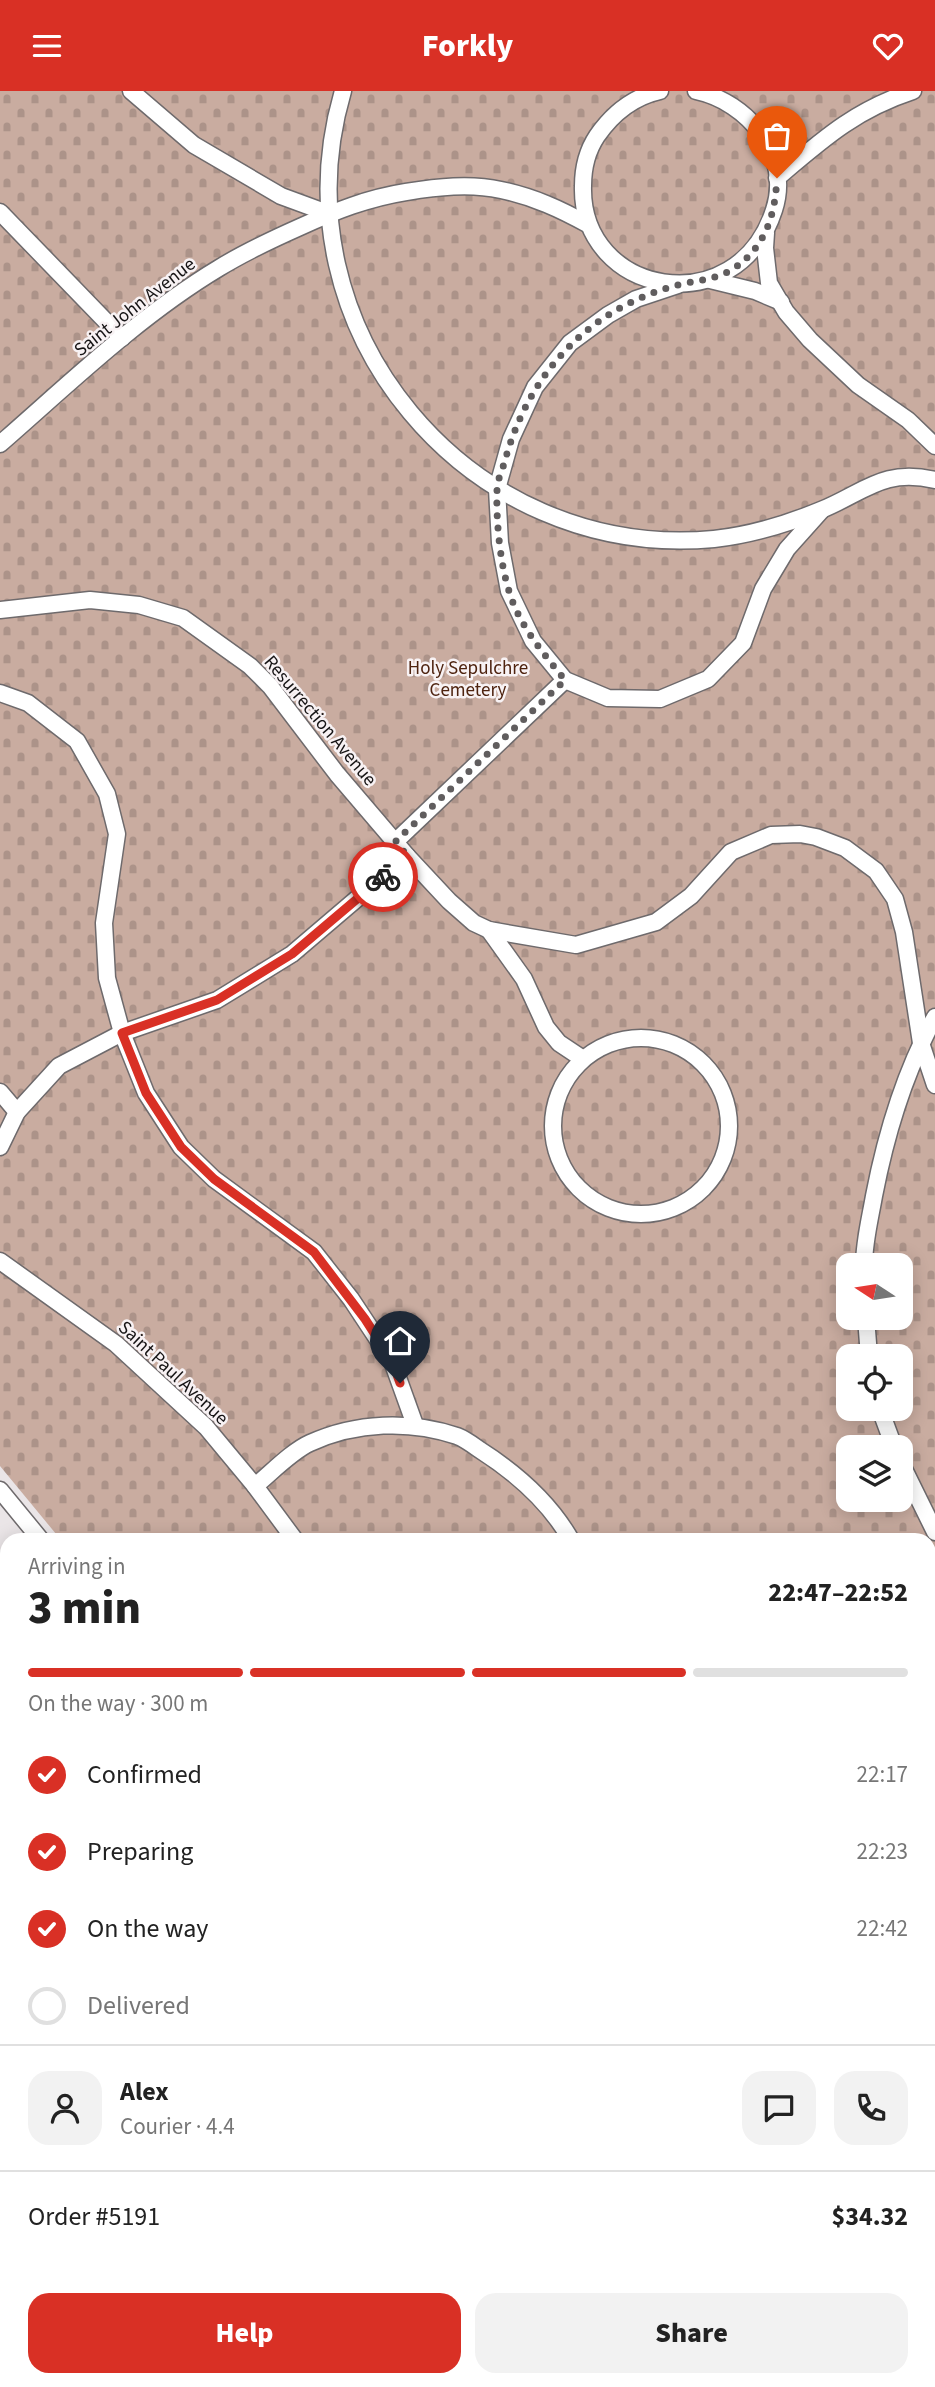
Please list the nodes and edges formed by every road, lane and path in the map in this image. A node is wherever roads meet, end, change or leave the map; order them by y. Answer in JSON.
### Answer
{"nodes":[{"id":1,"x":131,"y":91,"type":"edge"},
{"id":2,"x":343,"y":91,"type":"edge"},
{"id":3,"x":660,"y":91,"type":"edge"},
{"id":4,"x":696,"y":91,"type":"edge"},
{"id":5,"x":731,"y":91,"type":"edge"},
{"id":6,"x":913,"y":91,"type":"edge"},
{"id":7,"x":738,"y":108,"type":"junction"},
{"id":8,"x":777,"y":178,"type":"junction"},
{"id":9,"x":0,"y":212,"type":"edge"},
{"id":10,"x":330,"y":214,"type":"junction"},
{"id":11,"x":589,"y":225,"type":"junction"},
{"id":12,"x":766,"y":232,"type":"junction"},
{"id":13,"x":710,"y":280,"type":"junction"},
{"id":14,"x":678,"y":285,"type":"junction"},
{"id":15,"x":780,"y":302,"type":"junction"},
{"id":16,"x":122,"y":338,"type":"junction"},
{"id":17,"x":0,"y":444,"type":"edge"},
{"id":18,"x":935,"y":446,"type":"edge"},
{"id":19,"x":935,"y":480,"type":"edge"},
{"id":20,"x":497,"y":489,"type":"junction"},
{"id":21,"x":822,"y":510,"type":"junction"},
{"id":22,"x":0,"y":610,"type":"edge"},
{"id":23,"x":565,"y":680,"type":"junction"},
{"id":24,"x":0,"y":693,"type":"edge"},
{"id":25,"x":396,"y":841,"type":"junction"},
{"id":26,"x":407,"y":856,"type":"junction"},
{"id":27,"x":489,"y":930,"type":"junction"},
{"id":28,"x":935,"y":1017,"type":"edge"},
{"id":29,"x":122,"y":1033,"type":"junction"},
{"id":30,"x":921,"y":1043,"type":"junction"},
{"id":31,"x":583,"y":1059,"type":"junction"},
{"id":32,"x":935,"y":1085,"type":"edge"},
{"id":33,"x":0,"y":1092,"type":"edge"},
{"id":34,"x":17,"y":1111,"type":"junction"},
{"id":35,"x":0,"y":1147,"type":"edge"},
{"id":36,"x":865,"y":1253,"type":"edge"},
{"id":37,"x":0,"y":1261,"type":"edge"},
{"id":38,"x":415,"y":1425,"type":"junction"},
{"id":39,"x":255,"y":1486,"type":"junction"},
{"id":40,"x":913,"y":1487,"type":"edge"},
{"id":41,"x":0,"y":1490,"type":"edge"},
{"id":42,"x":935,"y":1532,"type":"edge"},
{"id":43,"x":35,"y":1533,"type":"edge"},
{"id":44,"x":290,"y":1533,"type":"edge"},
{"id":45,"x":566,"y":1533,"type":"edge"}],
"edges":[{"from":1,"to":10,"type":"street"},
{"from":2,"to":10,"type":"street"},
{"from":3,"to":11,"type":"street"},
{"from":4,"to":7,"type":"street"},
{"from":5,"to":7,"type":"street"},
{"from":6,"to":8,"type":"street"},
{"from":7,"to":8,"type":"street"},
{"from":8,"to":12,"type":"street"},
{"from":9,"to":16,"type":"street"},
{"from":10,"to":11,"type":"street","name":"Saint John Avenue"},
{"from":10,"to":16,"type":"street","name":"Saint John Avenue"},
{"from":10,"to":20,"type":"street"},
{"from":11,"to":14,"type":"street"},
{"from":12,"to":13,"type":"street"},
{"from":12,"to":15,"type":"street"},
{"from":13,"to":14,"type":"street"},
{"from":13,"to":15,"type":"street"},
{"from":14,"to":20,"type":"street"},
{"from":15,"to":18,"type":"street"},
{"from":16,"to":17,"type":"street","name":"Saint John Avenue"},
{"from":19,"to":21,"type":"street"},
{"from":20,"to":21,"type":"street"},
{"from":20,"to":23,"type":"street"},
{"from":21,"to":23,"type":"street"},
{"from":22,"to":25,"type":"street","name":"Resurrection Avenue"},
{"from":23,"to":25,"type":"street"},
{"from":24,"to":29,"type":"street"},
{"from":25,"to":26,"type":"street","name":"Resurrection Avenue"},
{"from":26,"to":27,"type":"street","name":"Resurrection Avenue"},
{"from":26,"to":29,"type":"street"},
{"from":27,"to":30,"type":"street"},
{"from":27,"to":31,"type":"street"},
{"from":28,"to":30,"type":"street"},
{"from":29,"to":34,"type":"street"},
{"from":29,"to":38,"type":"street"},
{"from":30,"to":32,"type":"street"},
{"from":30,"to":36,"type":"street"},
{"from":31,"to":31,"type":"street"},
{"from":33,"to":34,"type":"street"},
{"from":34,"to":35,"type":"street"},
{"from":37,"to":39,"type":"street","name":"Saint Paul Avenue"},
{"from":38,"to":39,"type":"street"},
{"from":38,"to":45,"type":"street"},
{"from":39,"to":44,"type":"street","name":"Saint Paul Avenue"},
{"from":40,"to":42,"type":"street"},
{"from":41,"to":43,"type":"street"}]}
